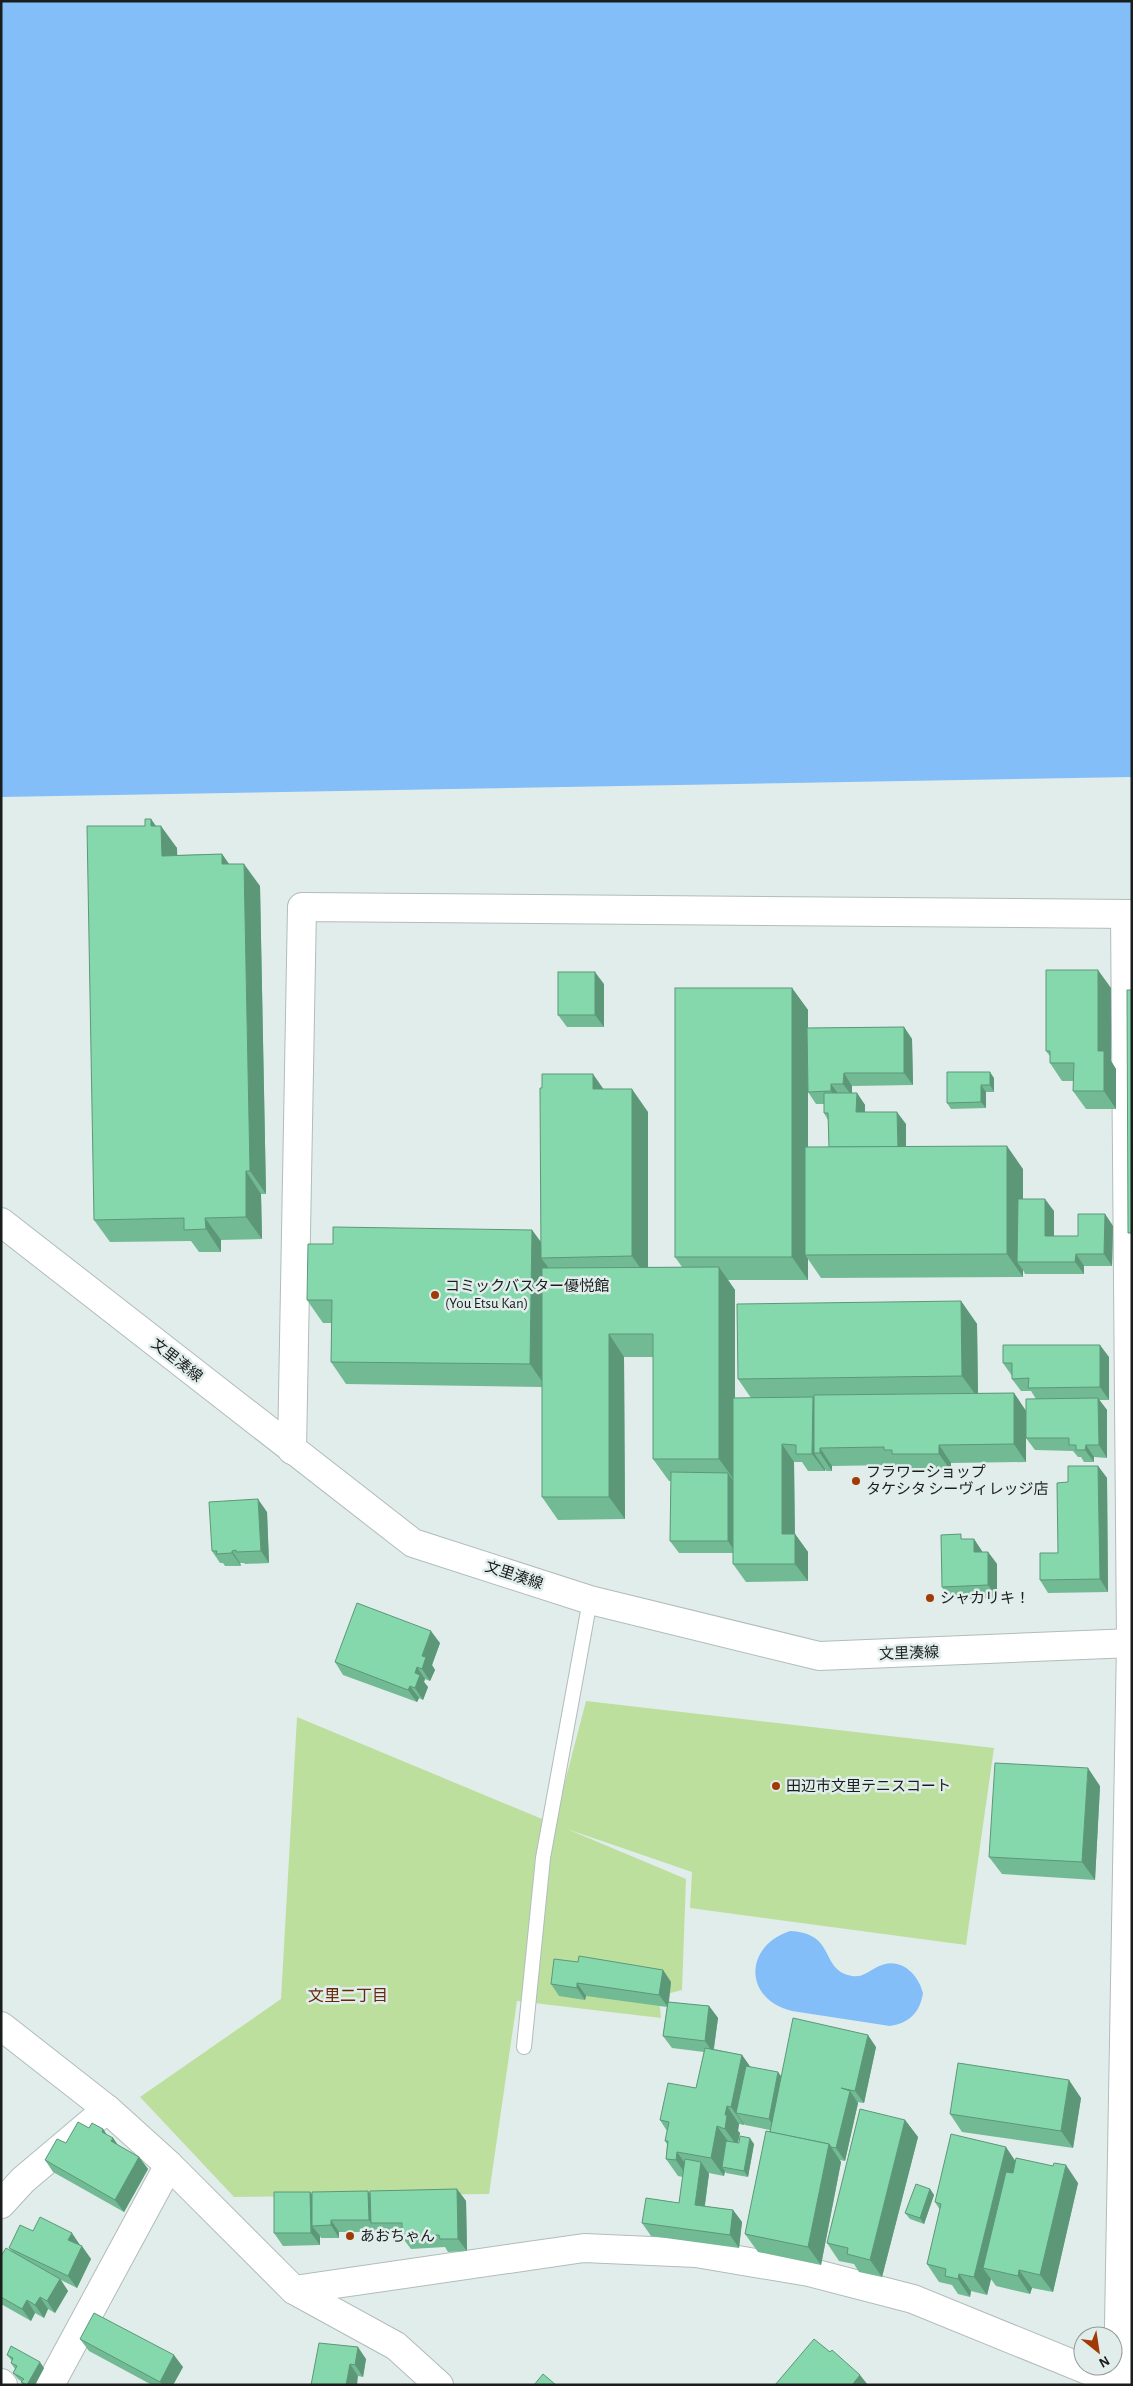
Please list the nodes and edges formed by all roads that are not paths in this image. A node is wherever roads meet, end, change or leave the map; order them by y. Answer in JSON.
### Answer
{"nodes":[{"id":1,"x":1128,"y":914,"type":"edge"},
{"id":2,"x":1,"y":1222,"type":"edge"},
{"id":3,"x":292,"y":1450,"type":"junction"},
{"id":4,"x":590,"y":1600,"type":"junction"},
{"id":5,"x":1132,"y":1643,"type":"edge"},
{"id":6,"x":1,"y":2026,"type":"edge"},
{"id":7,"x":524,"y":2047,"type":"dead end"},
{"id":8,"x":1127,"y":2085,"type":"edge"},
{"id":9,"x":107,"y":2109,"type":"junction"},
{"id":10,"x":169,"y":2165,"type":"junction"},
{"id":11,"x":1,"y":2204,"type":"edge"},
{"id":12,"x":294,"y":2290,"type":"junction"},
{"id":13,"x":1123,"y":2379,"type":"edge"},
{"id":14,"x":50,"y":2385,"type":"edge"},
{"id":15,"x":439,"y":2385,"type":"edge"}],
"edges":[{"from":1,"to":3,"type":"street"},
{"from":1,"to":5,"type":"street"},
{"from":2,"to":3,"type":"street","name":"文里湊線"},
{"from":3,"to":4,"type":"street","name":"文里湊線"},
{"from":4,"to":5,"type":"street","name":"文里湊線"},
{"from":4,"to":7,"type":"lane"},
{"from":5,"to":8,"type":"street"},
{"from":6,"to":9,"type":"street"},
{"from":8,"to":13,"type":"street"},
{"from":9,"to":10,"type":"street"},
{"from":9,"to":11,"type":"street"},
{"from":10,"to":12,"type":"street"},
{"from":10,"to":14,"type":"street"},
{"from":12,"to":13,"type":"street"},
{"from":12,"to":15,"type":"street"}]}
